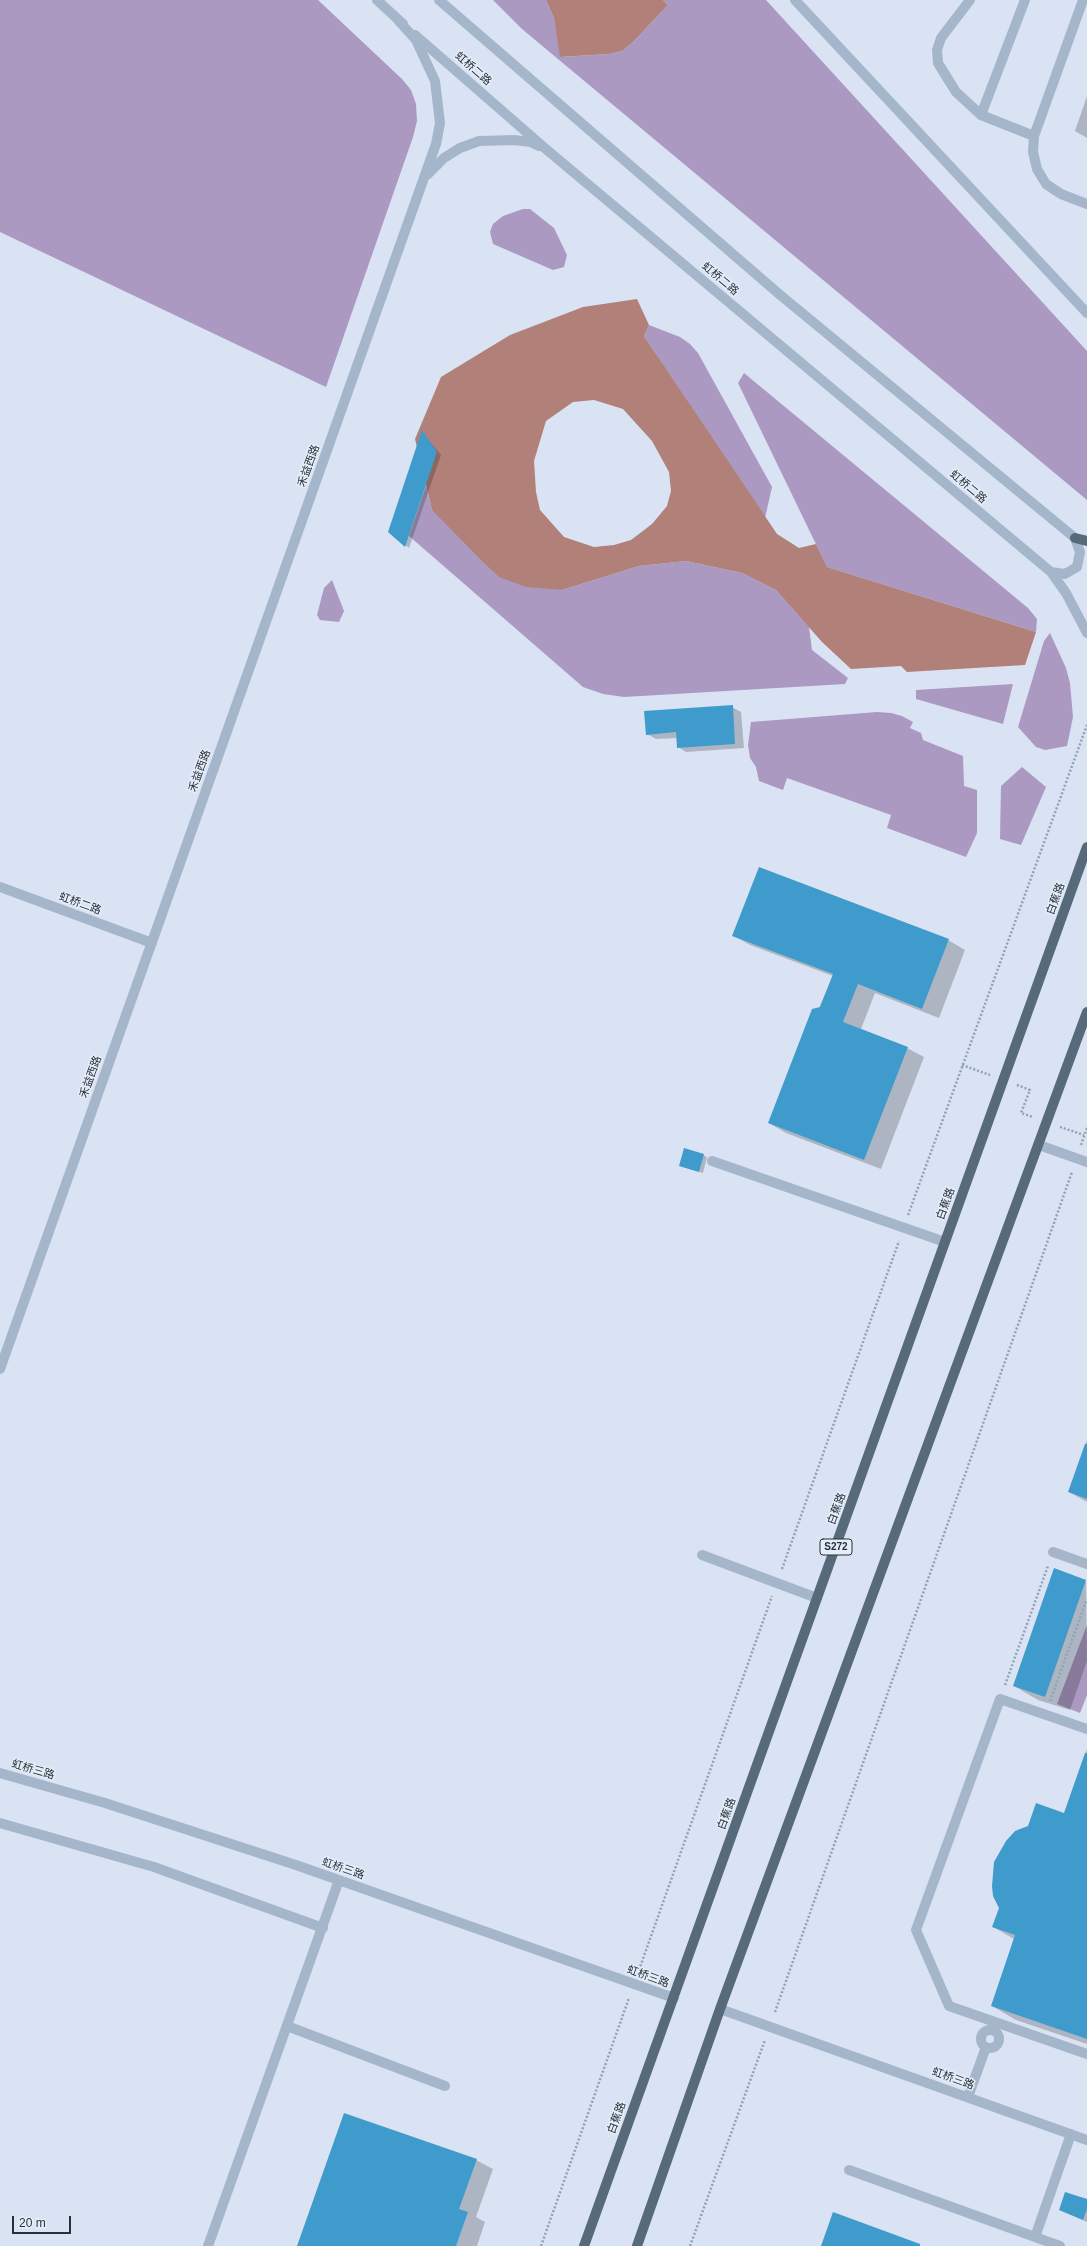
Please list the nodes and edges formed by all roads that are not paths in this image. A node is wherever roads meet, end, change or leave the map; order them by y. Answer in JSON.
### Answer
{"nodes":[{"id":1,"x":377,"y":0,"type":"edge"},
{"id":2,"x":440,"y":0,"type":"edge"},
{"id":3,"x":795,"y":0,"type":"edge"},
{"id":4,"x":970,"y":0,"type":"edge"},
{"id":5,"x":1025,"y":0,"type":"edge"},
{"id":6,"x":1082,"y":0,"type":"edge"},
{"id":7,"x":398,"y":20,"type":"junction"},
{"id":8,"x":981,"y":115,"type":"junction"},
{"id":9,"x":1034,"y":136,"type":"junction"},
{"id":10,"x":547,"y":150,"type":"junction"},
{"id":11,"x":423,"y":182,"type":"junction"},
{"id":12,"x":1087,"y":204,"type":"edge"},
{"id":13,"x":1087,"y":313,"type":"edge"},
{"id":14,"x":1075,"y":538,"type":"junction"},
{"id":15,"x":1087,"y":541,"type":"edge"},
{"id":16,"x":1051,"y":572,"type":"junction"},
{"id":17,"x":1087,"y":633,"type":"edge"},
{"id":18,"x":1087,"y":847,"type":"edge"},
{"id":19,"x":0,"y":887,"type":"edge"},
{"id":20,"x":152,"y":943,"type":"junction"},
{"id":21,"x":1087,"y":1012,"type":"edge"},
{"id":22,"x":1039,"y":1145,"type":"junction"},
{"id":23,"x":712,"y":1161,"type":"dead end"},
{"id":24,"x":1087,"y":1162,"type":"edge"},
{"id":25,"x":945,"y":1242,"type":"junction"},
{"id":26,"x":0,"y":1369,"type":"edge"},
{"id":27,"x":1053,"y":1552,"type":"road end"},
{"id":28,"x":702,"y":1555,"type":"dead end"},
{"id":29,"x":1087,"y":1564,"type":"edge"},
{"id":30,"x":817,"y":1598,"type":"junction"},
{"id":31,"x":1087,"y":1729,"type":"edge"},
{"id":32,"x":0,"y":1773,"type":"edge"},
{"id":33,"x":0,"y":1823,"type":"edge"},
{"id":34,"x":339,"y":1880,"type":"junction"},
{"id":35,"x":323,"y":1928,"type":"junction"},
{"id":36,"x":674,"y":1998,"type":"junction"},
{"id":37,"x":720,"y":2009,"type":"junction"},
{"id":38,"x":287,"y":2026,"type":"junction"},
{"id":39,"x":994,"y":2027,"type":"junction"},
{"id":40,"x":1087,"y":2054,"type":"edge"},
{"id":41,"x":445,"y":2086,"type":"dead end"},
{"id":42,"x":968,"y":2097,"type":"junction"},
{"id":43,"x":1071,"y":2134,"type":"junction"},
{"id":44,"x":1087,"y":2140,"type":"edge"},
{"id":45,"x":849,"y":2170,"type":"dead end"},
{"id":46,"x":1035,"y":2237,"type":"junction"},
{"id":47,"x":208,"y":2246,"type":"edge"},
{"id":48,"x":584,"y":2246,"type":"edge"},
{"id":49,"x":637,"y":2246,"type":"edge"},
{"id":50,"x":1060,"y":2246,"type":"edge"}],
"edges":[{"from":1,"to":7,"type":"street","name":"虹桥二路"},
{"from":2,"to":14,"type":"street"},
{"from":3,"to":13,"type":"street"},
{"from":4,"to":8,"type":"street"},
{"from":5,"to":8,"type":"street"},
{"from":6,"to":9,"type":"street"},
{"from":7,"to":10,"type":"street","name":"虹桥二路"},
{"from":7,"to":11,"type":"street","name":"禾益西路"},
{"from":8,"to":9,"type":"street"},
{"from":9,"to":12,"type":"street"},
{"from":10,"to":11,"type":"street"},
{"from":10,"to":16,"type":"street","name":"虹桥二路"},
{"from":11,"to":20,"type":"street","name":"禾益西路"},
{"from":14,"to":15,"type":"main road"},
{"from":14,"to":16,"type":"street"},
{"from":16,"to":17,"type":"street","name":"虹桥二路"},
{"from":18,"to":25,"type":"main road","name":"白蕉路","number":"S272"},
{"from":19,"to":20,"type":"street","name":"虹桥二路"},
{"from":20,"to":26,"type":"street","name":"禾益西路"},
{"from":21,"to":22,"type":"main road"},
{"from":22,"to":24,"type":"street"},
{"from":22,"to":37,"type":"main road"},
{"from":23,"to":25,"type":"street"},
{"from":25,"to":30,"type":"main road","name":"白蕉路","number":"S272"},
{"from":27,"to":29,"type":"street"},
{"from":28,"to":30,"type":"street"},
{"from":30,"to":36,"type":"main road","name":"白蕉路","number":"S272"},
{"from":31,"to":39,"type":"street"},
{"from":32,"to":34,"type":"street","name":"虹桥三路"},
{"from":33,"to":35,"type":"street"},
{"from":34,"to":35,"type":"street"},
{"from":34,"to":36,"type":"street","name":"虹桥三路"},
{"from":35,"to":38,"type":"street"},
{"from":36,"to":48,"type":"main road","name":"白蕉路","number":"S272"},
{"from":37,"to":42,"type":"street","name":"虹桥三路"},
{"from":37,"to":49,"type":"main road"},
{"from":38,"to":41,"type":"street"},
{"from":38,"to":47,"type":"street"},
{"from":39,"to":40,"type":"street"},
{"from":39,"to":42,"type":"street"},
{"from":42,"to":43,"type":"street","name":"虹桥三路"},
{"from":43,"to":44,"type":"street","name":"虹桥三路"},
{"from":43,"to":46,"type":"street"},
{"from":45,"to":46,"type":"street"},
{"from":46,"to":50,"type":"street"}]}
